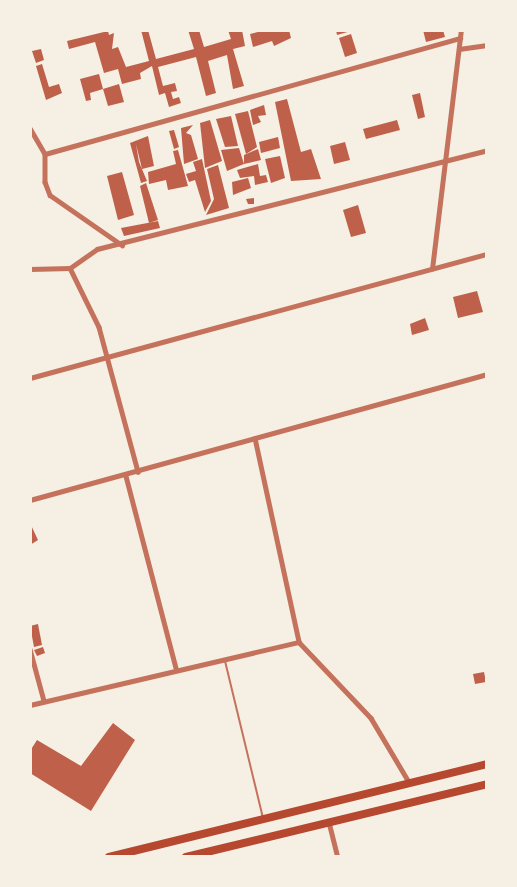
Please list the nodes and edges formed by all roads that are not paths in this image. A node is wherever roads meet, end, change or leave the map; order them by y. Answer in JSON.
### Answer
{"nodes":[{"id":1,"x":461,"y":30,"type":"edge"},
{"id":2,"x":460,"y":38,"type":"junction"},
{"id":3,"x":487,"y":45,"type":"edge"},
{"id":4,"x":459,"y":50,"type":"junction"},
{"id":5,"x":30,"y":128,"type":"edge"},
{"id":6,"x":487,"y":150,"type":"edge"},
{"id":7,"x":45,"y":154,"type":"junction"},
{"id":8,"x":447,"y":161,"type":"junction"},
{"id":9,"x":122,"y":245,"type":"junction"},
{"id":10,"x":487,"y":254,"type":"edge"},
{"id":11,"x":30,"y":268,"type":"edge"},
{"id":12,"x":70,"y":268,"type":"junction"},
{"id":13,"x":432,"y":269,"type":"junction"},
{"id":14,"x":107,"y":358,"type":"junction"},
{"id":15,"x":487,"y":374,"type":"edge"},
{"id":16,"x":30,"y":378,"type":"edge"},
{"id":17,"x":255,"y":438,"type":"junction"},
{"id":18,"x":138,"y":472,"type":"junction"},
{"id":19,"x":126,"y":476,"type":"junction"},
{"id":20,"x":30,"y":500,"type":"edge"},
{"id":21,"x":299,"y":642,"type":"junction"},
{"id":22,"x":30,"y":649,"type":"edge"},
{"id":23,"x":224,"y":658,"type":"junction"},
{"id":24,"x":176,"y":668,"type":"junction"},
{"id":25,"x":44,"y":701,"type":"junction"},
{"id":26,"x":30,"y":705,"type":"edge"},
{"id":27,"x":487,"y":764,"type":"edge"},
{"id":28,"x":409,"y":782,"type":"junction"},
{"id":29,"x":487,"y":784,"type":"edge"},
{"id":30,"x":263,"y":818,"type":"junction"},
{"id":31,"x":329,"y":822,"type":"junction"},
{"id":32,"x":204,"y":855,"type":"edge"},
{"id":33,"x":109,"y":857,"type":"edge"},
{"id":34,"x":186,"y":857,"type":"edge"},
{"id":35,"x":338,"y":857,"type":"edge"}],
"edges":[{"from":1,"to":2,"type":"street"},
{"from":2,"to":4,"type":"street"},
{"from":2,"to":7,"type":"street"},
{"from":3,"to":4,"type":"street"},
{"from":4,"to":8,"type":"street"},
{"from":5,"to":7,"type":"street"},
{"from":6,"to":8,"type":"street"},
{"from":7,"to":9,"type":"street"},
{"from":8,"to":9,"type":"street"},
{"from":8,"to":13,"type":"street"},
{"from":9,"to":12,"type":"street"},
{"from":10,"to":13,"type":"street"},
{"from":11,"to":12,"type":"street"},
{"from":12,"to":14,"type":"street"},
{"from":13,"to":14,"type":"street"},
{"from":14,"to":16,"type":"street"},
{"from":14,"to":18,"type":"street"},
{"from":15,"to":17,"type":"street"},
{"from":17,"to":18,"type":"street"},
{"from":17,"to":21,"type":"street"},
{"from":18,"to":19,"type":"street"},
{"from":19,"to":20,"type":"street"},
{"from":19,"to":24,"type":"street"},
{"from":21,"to":23,"type":"street"},
{"from":21,"to":28,"type":"street"},
{"from":22,"to":25,"type":"street"},
{"from":23,"to":24,"type":"street"},
{"from":23,"to":30,"type":"lane"},
{"from":24,"to":25,"type":"street"},
{"from":25,"to":26,"type":"street"},
{"from":27,"to":28,"type":"highway"},
{"from":28,"to":30,"type":"highway"},
{"from":29,"to":31,"type":"highway"},
{"from":30,"to":33,"type":"highway"},
{"from":31,"to":32,"type":"highway"},
{"from":31,"to":35,"type":"street"},
{"from":32,"to":34,"type":"highway"}]}
